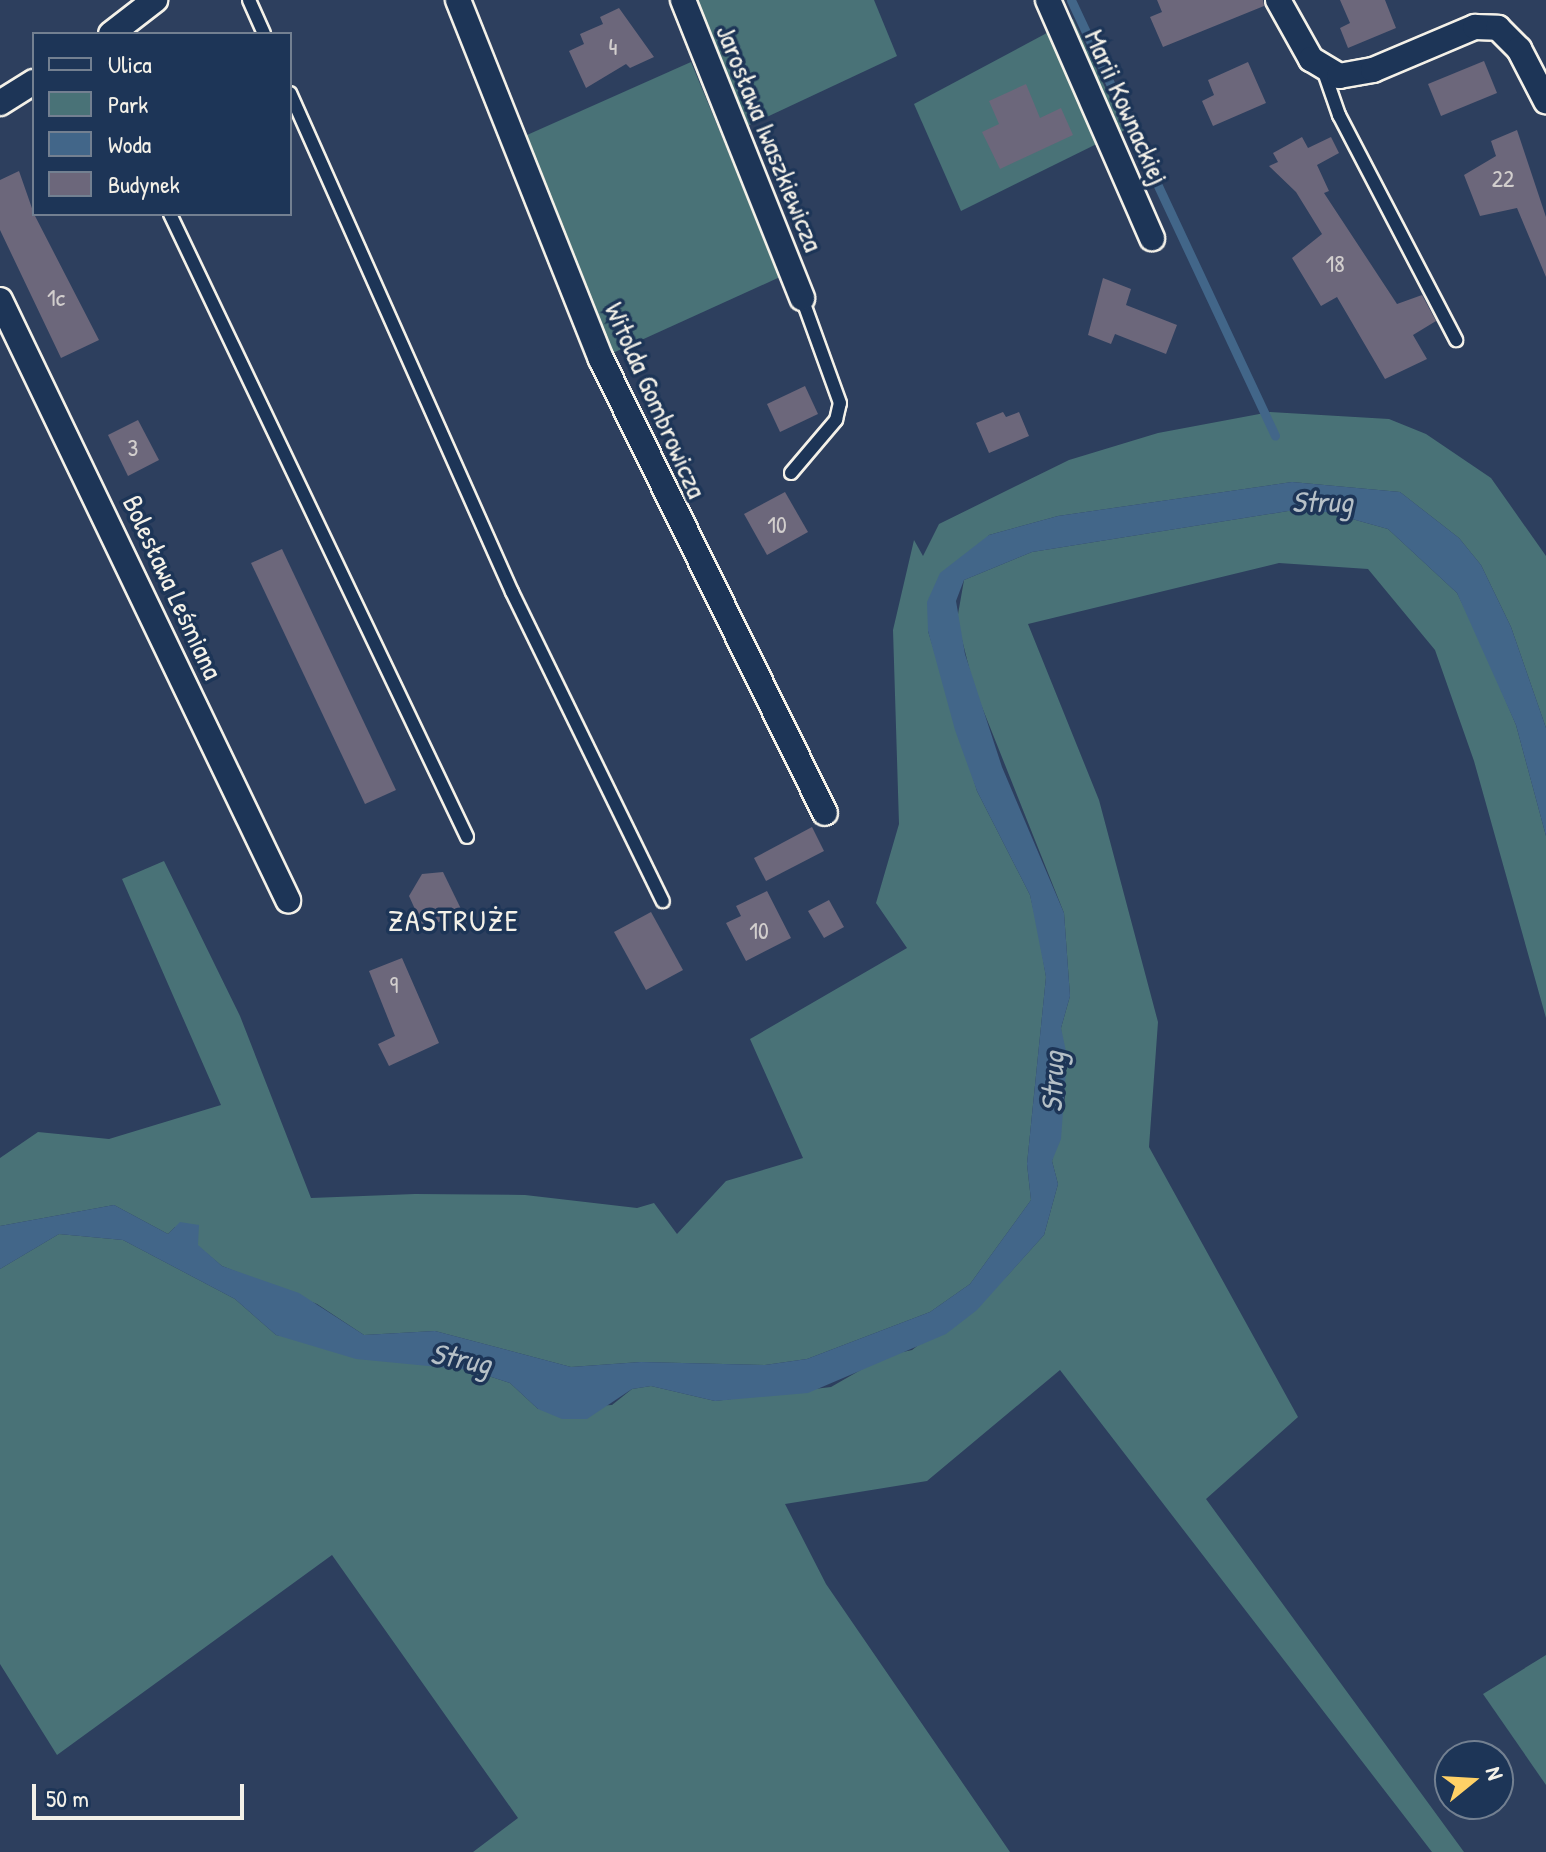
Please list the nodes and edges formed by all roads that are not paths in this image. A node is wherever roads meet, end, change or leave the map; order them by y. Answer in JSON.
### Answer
{"nodes":[{"id":1,"x":155,"y":0,"type":"edge"},
{"id":2,"x":249,"y":0,"type":"edge"},
{"id":3,"x":458,"y":0,"type":"edge"},
{"id":4,"x":683,"y":0,"type":"edge"},
{"id":5,"x":1048,"y":0,"type":"edge"},
{"id":6,"x":1278,"y":0,"type":"edge"},
{"id":7,"x":114,"y":32,"type":"edge"},
{"id":8,"x":263,"y":32,"type":"edge"},
{"id":9,"x":1324,"y":72,"type":"junction"},
{"id":10,"x":32,"y":83,"type":"edge"},
{"id":11,"x":292,"y":97,"type":"edge"},
{"id":12,"x":1546,"y":101,"type":"edge"},
{"id":13,"x":0,"y":103,"type":"edge"},
{"id":14,"x":171,"y":216,"type":"edge"},
{"id":15,"x":1152,"y":238,"type":"dead end"},
{"id":16,"x":802,"y":298,"type":"joint"},
{"id":17,"x":0,"y":300,"type":"edge"},
{"id":18,"x":1456,"y":340,"type":"dead end"},
{"id":19,"x":791,"y":473,"type":"dead end"},
{"id":20,"x":825,"y":813,"type":"dead end"},
{"id":21,"x":467,"y":837,"type":"dead end"},
{"id":22,"x":288,"y":900,"type":"dead end"},
{"id":23,"x":663,"y":901,"type":"dead end"}],
"edges":[{"from":1,"to":7,"type":"street"},
{"from":2,"to":8,"type":"lane"},
{"from":3,"to":20,"type":"street","name":"Witolda Gombrowicza"},
{"from":4,"to":16,"type":"street","name":"Jarosława Iwaszkiewicza"},
{"from":5,"to":15,"type":"street","name":"Marii Kownackiej"},
{"from":6,"to":9,"type":"street"},
{"from":9,"to":12,"type":"street"},
{"from":9,"to":18,"type":"lane"},
{"from":10,"to":13,"type":"street"},
{"from":11,"to":23,"type":"lane"},
{"from":14,"to":21,"type":"lane"},
{"from":16,"to":19,"type":"lane"},
{"from":17,"to":22,"type":"street","name":"Bolesława Leśmiana"}]}
